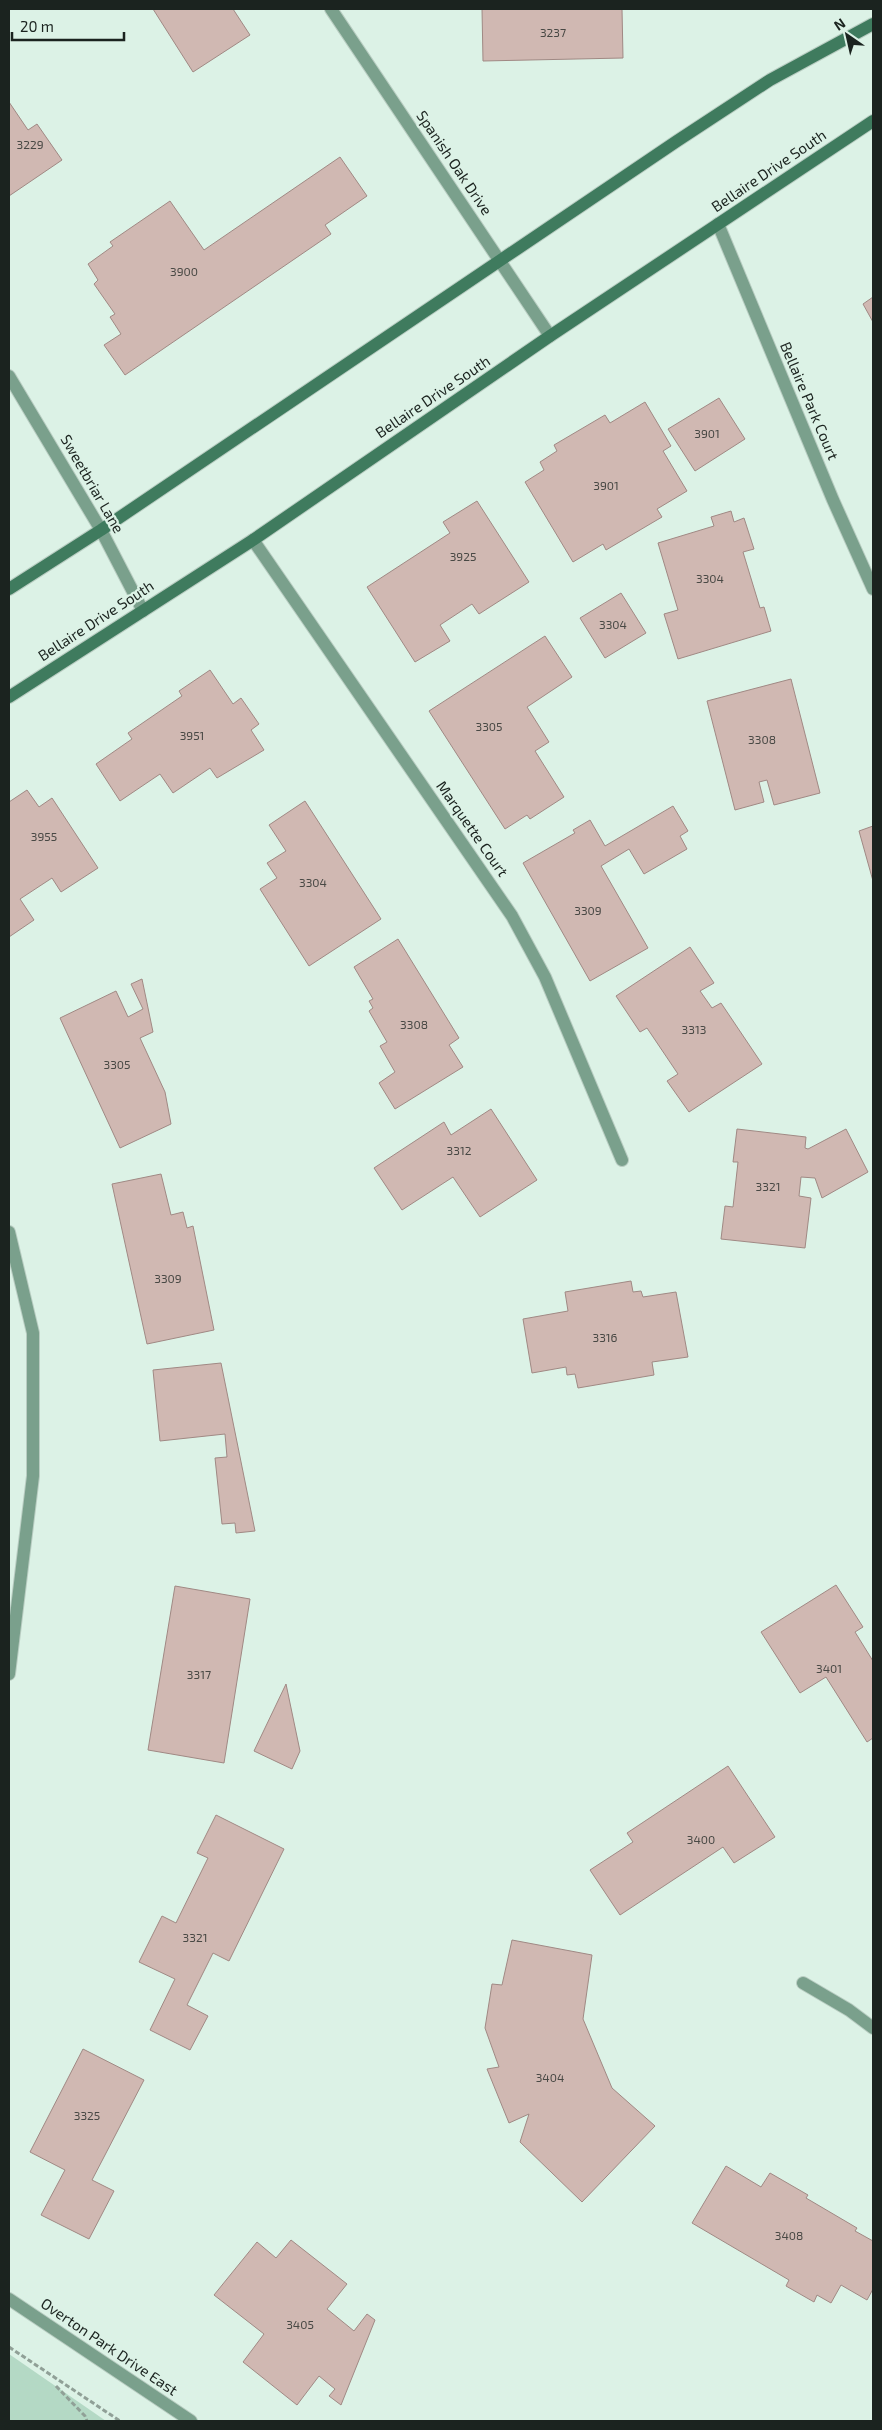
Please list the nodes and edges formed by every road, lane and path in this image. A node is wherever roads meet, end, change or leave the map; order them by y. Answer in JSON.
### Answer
{"nodes":[{"id":1,"x":331,"y":9,"type":"edge"},
{"id":2,"x":873,"y":24,"type":"edge"},
{"id":3,"x":873,"y":121,"type":"edge"},
{"id":4,"x":718,"y":224,"type":"junction"},
{"id":5,"x":499,"y":260,"type":"junction"},
{"id":6,"x":550,"y":336,"type":"junction"},
{"id":7,"x":9,"y":376,"type":"edge"},
{"id":8,"x":102,"y":530,"type":"junction"},
{"id":9,"x":253,"y":540,"type":"junction"},
{"id":10,"x":9,"y":588,"type":"edge"},
{"id":11,"x":873,"y":589,"type":"edge"},
{"id":12,"x":143,"y":611,"type":"junction"},
{"id":13,"x":9,"y":697,"type":"edge"},
{"id":14,"x":622,"y":1160,"type":"dead end"},
{"id":15,"x":9,"y":1232,"type":"edge"},
{"id":16,"x":9,"y":1674,"type":"edge"},
{"id":17,"x":803,"y":1983,"type":"dead end"},
{"id":18,"x":873,"y":2028,"type":"edge"},
{"id":19,"x":9,"y":2299,"type":"edge"},
{"id":20,"x":9,"y":2347,"type":"edge"},
{"id":21,"x":56,"y":2386,"type":"dead end"},
{"id":22,"x":87,"y":2421,"type":"edge"},
{"id":23,"x":120,"y":2421,"type":"edge"},
{"id":24,"x":191,"y":2421,"type":"edge"}],
"edges":[{"from":1,"to":5,"type":"street","name":"Spanish Oak Drive"},
{"from":2,"to":5,"type":"main road"},
{"from":3,"to":4,"type":"main road","name":"Bellaire Drive South"},
{"from":4,"to":6,"type":"main road","name":"Bellaire Drive South"},
{"from":4,"to":11,"type":"street","name":"Bellaire Park Court"},
{"from":5,"to":6,"type":"street","name":"Spanish Oak Drive"},
{"from":5,"to":8,"type":"main road"},
{"from":6,"to":9,"type":"main road","name":"Bellaire Drive South"},
{"from":7,"to":8,"type":"street","name":"Sweetbriar Lane"},
{"from":8,"to":10,"type":"main road"},
{"from":8,"to":12,"type":"street","name":"Sweetbriar Lane"},
{"from":9,"to":12,"type":"main road","name":"Bellaire Drive South"},
{"from":9,"to":14,"type":"street","name":"Marquette Court"},
{"from":12,"to":13,"type":"main road","name":"Bellaire Drive South"},
{"from":15,"to":16,"type":"street"},
{"from":17,"to":18,"type":"street"},
{"from":19,"to":24,"type":"street","name":"Overton Park Drive East"},
{"from":20,"to":23,"type":"path"},
{"from":21,"to":22,"type":"path"}]}
